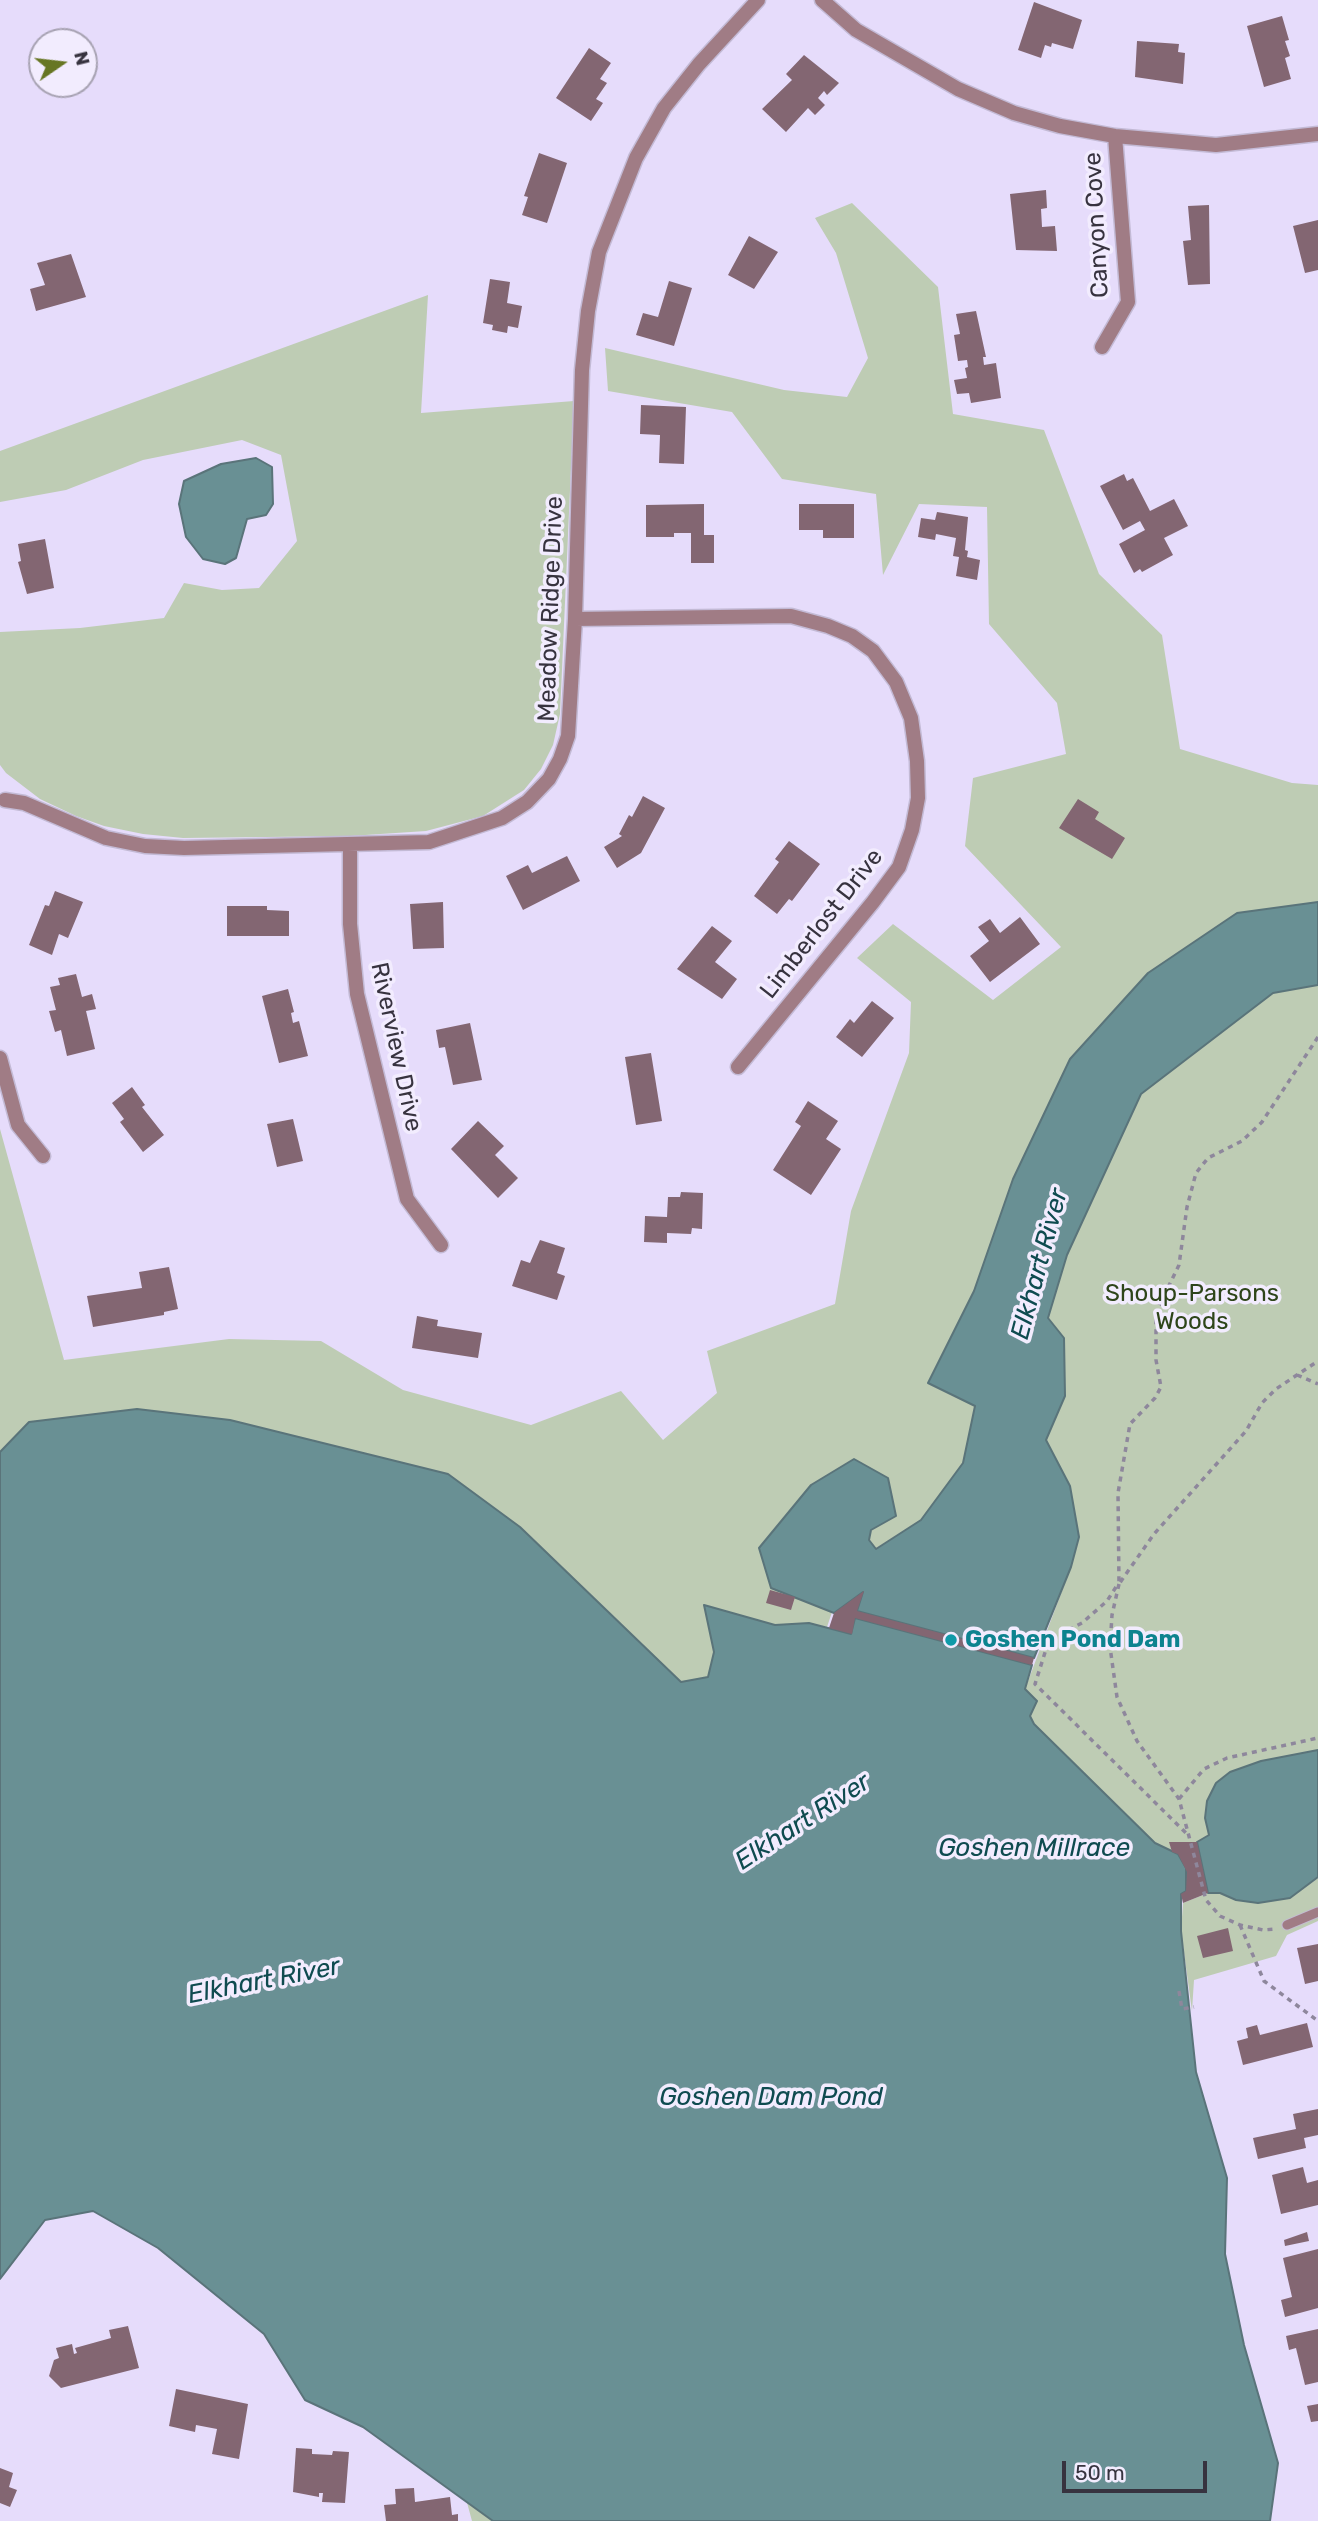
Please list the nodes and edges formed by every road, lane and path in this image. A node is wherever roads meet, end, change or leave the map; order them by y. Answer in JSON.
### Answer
{"nodes":[{"id":1,"x":758,"y":0,"type":"edge"},
{"id":2,"x":822,"y":0,"type":"edge"},
{"id":3,"x":1318,"y":134,"type":"edge"},
{"id":4,"x":1115,"y":136,"type":"junction"},
{"id":5,"x":1102,"y":347,"type":"dead end"},
{"id":6,"x":575,"y":619,"type":"junction"},
{"id":7,"x":2,"y":797,"type":"edge"},
{"id":8,"x":350,"y":845,"type":"junction"},
{"id":9,"x":1318,"y":1037,"type":"edge"},
{"id":10,"x":0,"y":1058,"type":"edge"},
{"id":11,"x":737,"y":1067,"type":"dead end"},
{"id":12,"x":43,"y":1156,"type":"dead end"},
{"id":13,"x":441,"y":1245,"type":"dead end"},
{"id":14,"x":1318,"y":1362,"type":"edge"},
{"id":15,"x":1297,"y":1375,"type":"junction"},
{"id":16,"x":1318,"y":1384,"type":"edge"},
{"id":17,"x":1119,"y":1584,"type":"junction"},
{"id":18,"x":1318,"y":1738,"type":"edge"},
{"id":19,"x":1179,"y":1799,"type":"junction"},
{"id":20,"x":1188,"y":1834,"type":"junction"},
{"id":21,"x":1318,"y":1912,"type":"edge"},
{"id":22,"x":1240,"y":1925,"type":"junction"},
{"id":23,"x":1287,"y":1925,"type":"joint"},
{"id":24,"x":1178,"y":1991,"type":"dead end"},
{"id":25,"x":1194,"y":2007,"type":"dead end"},
{"id":26,"x":1318,"y":2021,"type":"edge"}],
"edges":[{"from":1,"to":6,"type":"street","name":"Meadow Ridge Drive"},
{"from":2,"to":4,"type":"street"},
{"from":3,"to":4,"type":"street"},
{"from":4,"to":5,"type":"street","name":"Canyon Cove"},
{"from":6,"to":8,"type":"street","name":"Meadow Ridge Drive"},
{"from":6,"to":11,"type":"street","name":"Limberlost Drive"},
{"from":7,"to":8,"type":"street","name":"Meadow Ridge Drive"},
{"from":8,"to":13,"type":"street","name":"Riverview Drive"},
{"from":9,"to":17,"type":"path"},
{"from":10,"to":12,"type":"street"},
{"from":14,"to":15,"type":"path"},
{"from":15,"to":16,"type":"path"},
{"from":15,"to":17,"type":"path"},
{"from":17,"to":19,"type":"path"},
{"from":17,"to":20,"type":"path"},
{"from":18,"to":19,"type":"path"},
{"from":19,"to":20,"type":"path"},
{"from":20,"to":22,"type":"path"},
{"from":21,"to":23,"type":"lane"},
{"from":22,"to":23,"type":"path"},
{"from":22,"to":26,"type":"path"},
{"from":24,"to":25,"type":"path"}]}
